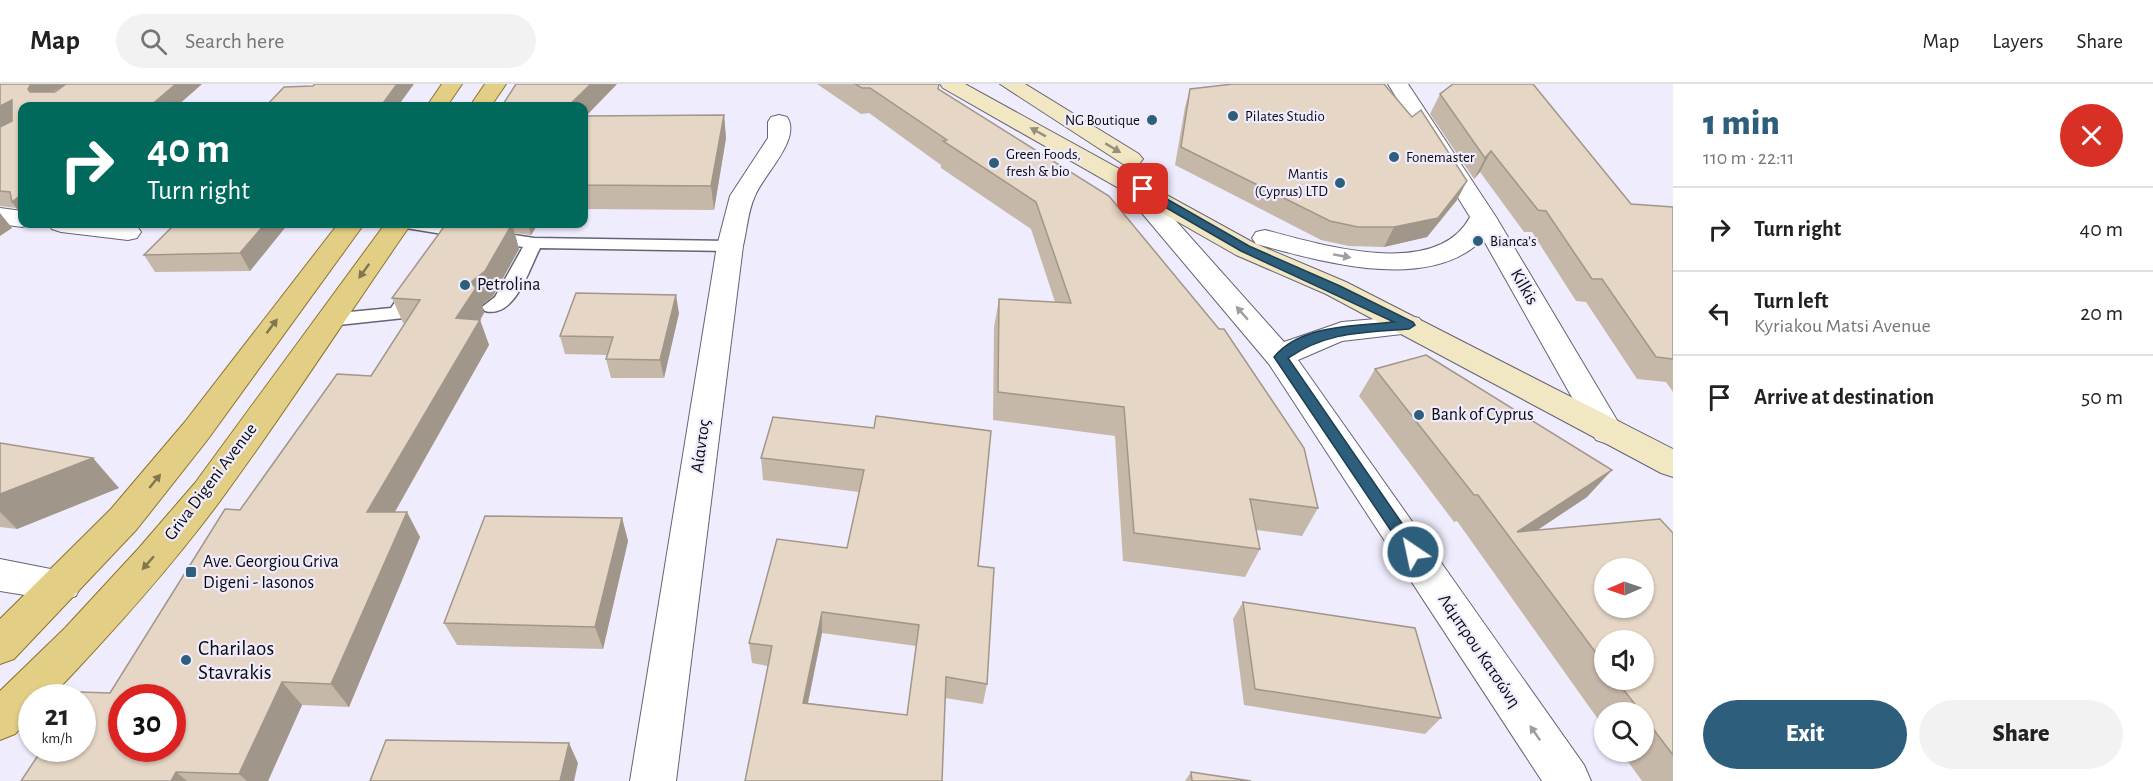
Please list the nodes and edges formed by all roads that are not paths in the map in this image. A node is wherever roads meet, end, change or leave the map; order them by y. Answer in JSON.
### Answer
{"nodes":[{"id":1,"x":452,"y":84,"type":"edge"},
{"id":2,"x":496,"y":84,"type":"edge"},
{"id":3,"x":950,"y":84,"type":"edge"},
{"id":4,"x":1010,"y":84,"type":"edge"},
{"id":5,"x":1398,"y":84,"type":"edge"},
{"id":6,"x":440,"y":102,"type":"edge"},
{"id":7,"x":483,"y":102,"type":"edge"},
{"id":8,"x":779,"y":122,"type":"dead end"},
{"id":9,"x":1126,"y":180,"type":"junction"},
{"id":10,"x":0,"y":216,"type":"edge"},
{"id":11,"x":1483,"y":216,"type":"junction"},
{"id":12,"x":18,"y":218,"type":"edge"},
{"id":13,"x":95,"y":228,"type":"edge"},
{"id":14,"x":348,"y":228,"type":"edge"},
{"id":15,"x":395,"y":228,"type":"edge"},
{"id":16,"x":435,"y":228,"type":"edge"},
{"id":17,"x":453,"y":231,"type":"junction"},
{"id":18,"x":128,"y":232,"type":"dead end"},
{"id":19,"x":1265,"y":238,"type":"junction"},
{"id":20,"x":534,"y":243,"type":"junction"},
{"id":21,"x":730,"y":246,"type":"junction"},
{"id":22,"x":441,"y":249,"type":"edge"},
{"id":23,"x":428,"y":268,"type":"edge"},
{"id":24,"x":1336,"y":288,"type":"junction"},
{"id":25,"x":492,"y":307,"type":"dead end"},
{"id":26,"x":329,"y":320,"type":"junction"},
{"id":27,"x":1409,"y":325,"type":"junction"},
{"id":28,"x":1280,"y":357,"type":"junction"},
{"id":29,"x":1608,"y":432,"type":"junction"},
{"id":30,"x":1673,"y":464,"type":"edge"},
{"id":31,"x":0,"y":575,"type":"edge"},
{"id":32,"x":62,"y":585,"type":"junction"},
{"id":33,"x":0,"y":646,"type":"edge"},
{"id":34,"x":0,"y":720,"type":"edge"},
{"id":35,"x":652,"y":781,"type":"edge"},
{"id":36,"x":1568,"y":781,"type":"edge"}],
"edges":[{"from":1,"to":6,"type":"main road"},
{"from":2,"to":7,"type":"main road"},
{"from":9,"to":3,"type":"main road","one_way":true},
{"from":4,"to":19,"type":"main road","one_way":true},
{"from":5,"to":11,"type":"street","name":"Kilkis"},
{"from":8,"to":21,"type":"street","name":"Αίαντος"},
{"from":9,"to":24,"type":"main road"},
{"from":28,"to":9,"type":"street","name":"Λάμπρου Κατσώνη","one_way":true},
{"from":10,"to":12,"type":"street"},
{"from":19,"to":11,"type":"street","one_way":true},
{"from":11,"to":29,"type":"street","name":"Kilkis"},
{"from":13,"to":18,"type":"street"},
{"from":32,"to":14,"type":"main road","one_way":true},
{"from":15,"to":26,"type":"main road","name":"Griva Digeni Avenue","one_way":true},
{"from":16,"to":17,"type":"lane"},
{"from":17,"to":20,"type":"lane"},
{"from":17,"to":22,"type":"lane"},
{"from":19,"to":24,"type":"main road"},
{"from":20,"to":21,"type":"lane"},
{"from":20,"to":25,"type":"lane"},
{"from":21,"to":35,"type":"street","name":"Αίαντος"},
{"from":23,"to":26,"type":"lane"},
{"from":24,"to":27,"type":"main road"},
{"from":26,"to":34,"type":"main road","name":"Griva Digeni Avenue","one_way":true},
{"from":27,"to":28,"type":"street"},
{"from":27,"to":29,"type":"main road"},
{"from":36,"to":28,"type":"street","name":"Λάμπρου Κατσώνη","one_way":true},
{"from":29,"to":30,"type":"main road"},
{"from":31,"to":32,"type":"street"},
{"from":32,"to":33,"type":"main road"}]}
